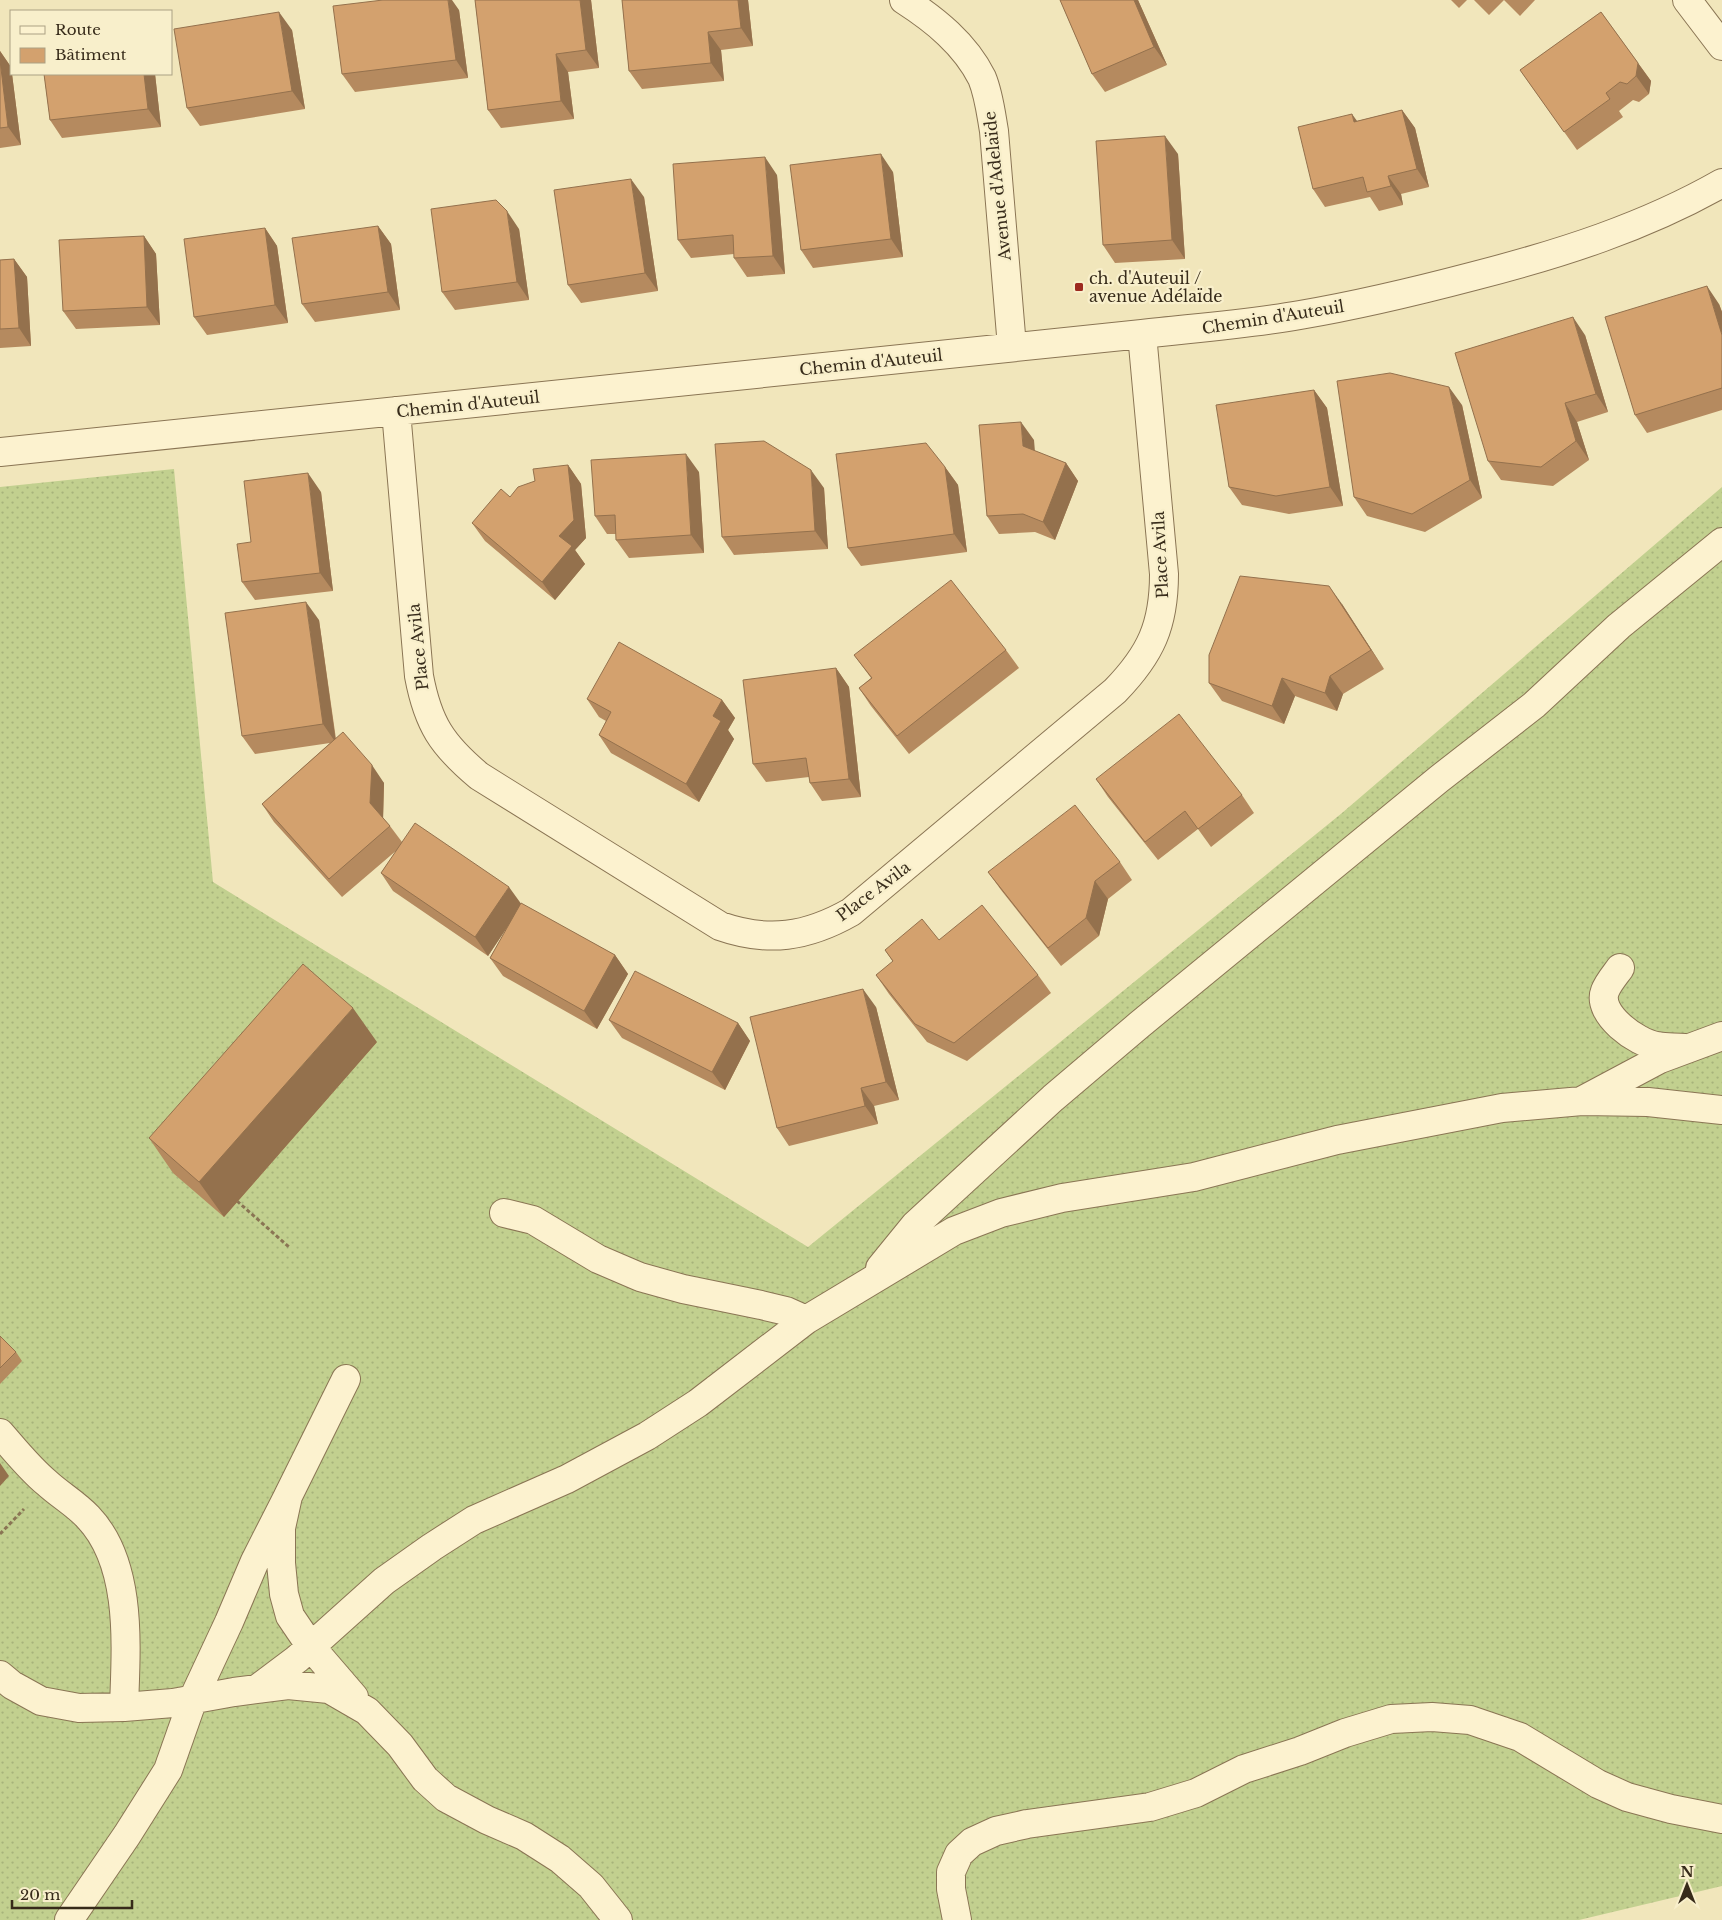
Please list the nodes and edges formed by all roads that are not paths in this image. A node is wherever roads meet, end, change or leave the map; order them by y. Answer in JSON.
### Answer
{"nodes":[{"id":1,"x":904,"y":0,"type":"edge"},
{"id":2,"x":1687,"y":0,"type":"edge"},
{"id":3,"x":1722,"y":46,"type":"edge"},
{"id":4,"x":1722,"y":183,"type":"edge"},
{"id":5,"x":1142,"y":334,"type":"junction"},
{"id":6,"x":1012,"y":347,"type":"junction"},
{"id":7,"x":396,"y":412,"type":"junction"},
{"id":8,"x":0,"y":452,"type":"edge"},
{"id":9,"x":1722,"y":542,"type":"edge"},
{"id":10,"x":1620,"y":968,"type":"dead end"},
{"id":11,"x":1722,"y":1036,"type":"edge"},
{"id":12,"x":1688,"y":1048,"type":"junction"},
{"id":13,"x":1582,"y":1101,"type":"junction"},
{"id":14,"x":1722,"y":1110,"type":"edge"},
{"id":15,"x":504,"y":1213,"type":"dead end"},
{"id":16,"x":866,"y":1284,"type":"junction"},
{"id":17,"x":806,"y":1320,"type":"junction"},
{"id":18,"x":346,"y":1380,"type":"dead end"},
{"id":19,"x":0,"y":1433,"type":"edge"},
{"id":20,"x":288,"y":1496,"type":"junction"},
{"id":21,"x":311,"y":1647,"type":"junction"},
{"id":22,"x":0,"y":1675,"type":"edge"},
{"id":23,"x":256,"y":1689,"type":"junction"},
{"id":24,"x":193,"y":1699,"type":"junction"},
{"id":25,"x":124,"y":1707,"type":"junction"},
{"id":26,"x":367,"y":1711,"type":"junction"},
{"id":27,"x":1722,"y":1819,"type":"edge"},
{"id":28,"x":69,"y":1920,"type":"edge"},
{"id":29,"x":618,"y":1920,"type":"edge"},
{"id":30,"x":957,"y":1920,"type":"edge"}],
"edges":[{"from":1,"to":6,"type":"street","name":"Avenue d'Adelaïde"},
{"from":2,"to":3,"type":"street"},
{"from":4,"to":5,"type":"street","name":"Chemin d'Auteuil"},
{"from":5,"to":6,"type":"street","name":"Chemin d'Auteuil"},
{"from":5,"to":7,"type":"street","name":"Place Avila"},
{"from":6,"to":7,"type":"street","name":"Chemin d'Auteuil"},
{"from":7,"to":8,"type":"street","name":"Chemin d'Auteuil"},
{"from":9,"to":16,"type":"street"},
{"from":10,"to":12,"type":"street"},
{"from":11,"to":12,"type":"street"},
{"from":12,"to":13,"type":"street"},
{"from":13,"to":14,"type":"street"},
{"from":13,"to":16,"type":"street"},
{"from":15,"to":17,"type":"street"},
{"from":16,"to":17,"type":"street"},
{"from":17,"to":21,"type":"street"},
{"from":18,"to":20,"type":"street"},
{"from":19,"to":25,"type":"street"},
{"from":20,"to":21,"type":"street"},
{"from":20,"to":24,"type":"street"},
{"from":21,"to":23,"type":"street"},
{"from":21,"to":26,"type":"street"},
{"from":22,"to":25,"type":"street"},
{"from":23,"to":24,"type":"street"},
{"from":23,"to":26,"type":"street"},
{"from":24,"to":25,"type":"street"},
{"from":24,"to":28,"type":"street"},
{"from":26,"to":29,"type":"street"},
{"from":27,"to":30,"type":"street"}]}
